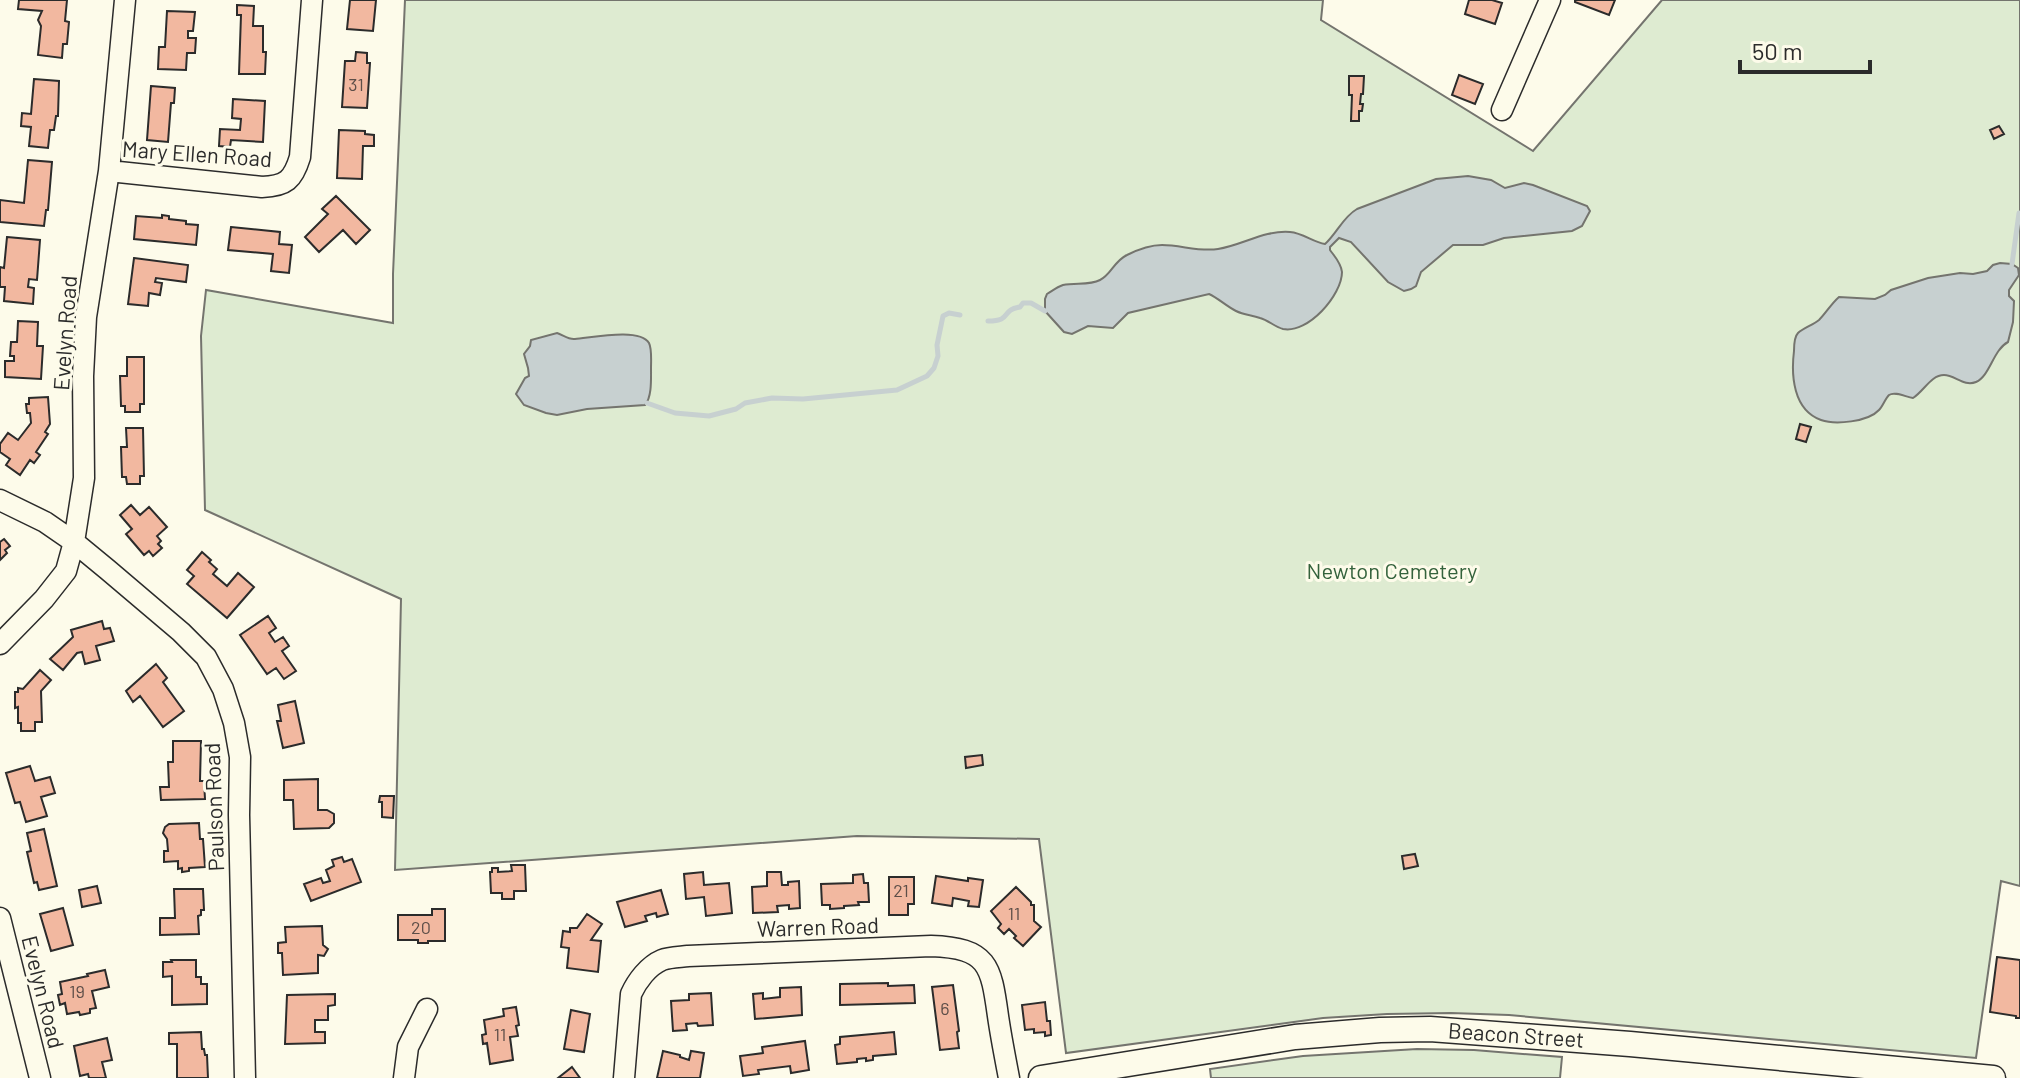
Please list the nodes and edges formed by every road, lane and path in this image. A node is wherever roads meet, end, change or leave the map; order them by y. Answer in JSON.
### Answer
{"nodes":[{"id":1,"x":125,"y":0,"type":"edge"},
{"id":2,"x":312,"y":0,"type":"edge"},
{"id":3,"x":1550,"y":0,"type":"edge"},
{"id":4,"x":1502,"y":110,"type":"dead end"},
{"id":5,"x":109,"y":171,"type":"junction"},
{"id":6,"x":0,"y":500,"type":"edge"},
{"id":7,"x":74,"y":542,"type":"junction"},
{"id":8,"x":0,"y":644,"type":"edge"},
{"id":9,"x":0,"y":918,"type":"edge"},
{"id":10,"x":427,"y":1009,"type":"dead end"},
{"id":11,"x":40,"y":1078,"type":"edge"},
{"id":12,"x":245,"y":1078,"type":"edge"},
{"id":13,"x":404,"y":1078,"type":"edge"},
{"id":14,"x":624,"y":1078,"type":"edge"},
{"id":15,"x":1009,"y":1078,"type":"edge"},
{"id":16,"x":1041,"y":1078,"type":"edge"},
{"id":17,"x":1993,"y":1078,"type":"edge"}],
"edges":[{"from":1,"to":5,"type":"street","name":"Evelyn Road"},
{"from":2,"to":5,"type":"street","name":"Mary Ellen Road"},
{"from":3,"to":4,"type":"street"},
{"from":5,"to":7,"type":"street","name":"Evelyn Road"},
{"from":6,"to":7,"type":"street","name":"Paulson Road"},
{"from":7,"to":8,"type":"street","name":"Evelyn Road"},
{"from":7,"to":12,"type":"street","name":"Paulson Road"},
{"from":9,"to":11,"type":"street","name":"Evelyn Road"},
{"from":10,"to":13,"type":"street"},
{"from":14,"to":15,"type":"street","name":"Warren Road"},
{"from":16,"to":17,"type":"main road","name":"Beacon Street"}]}
